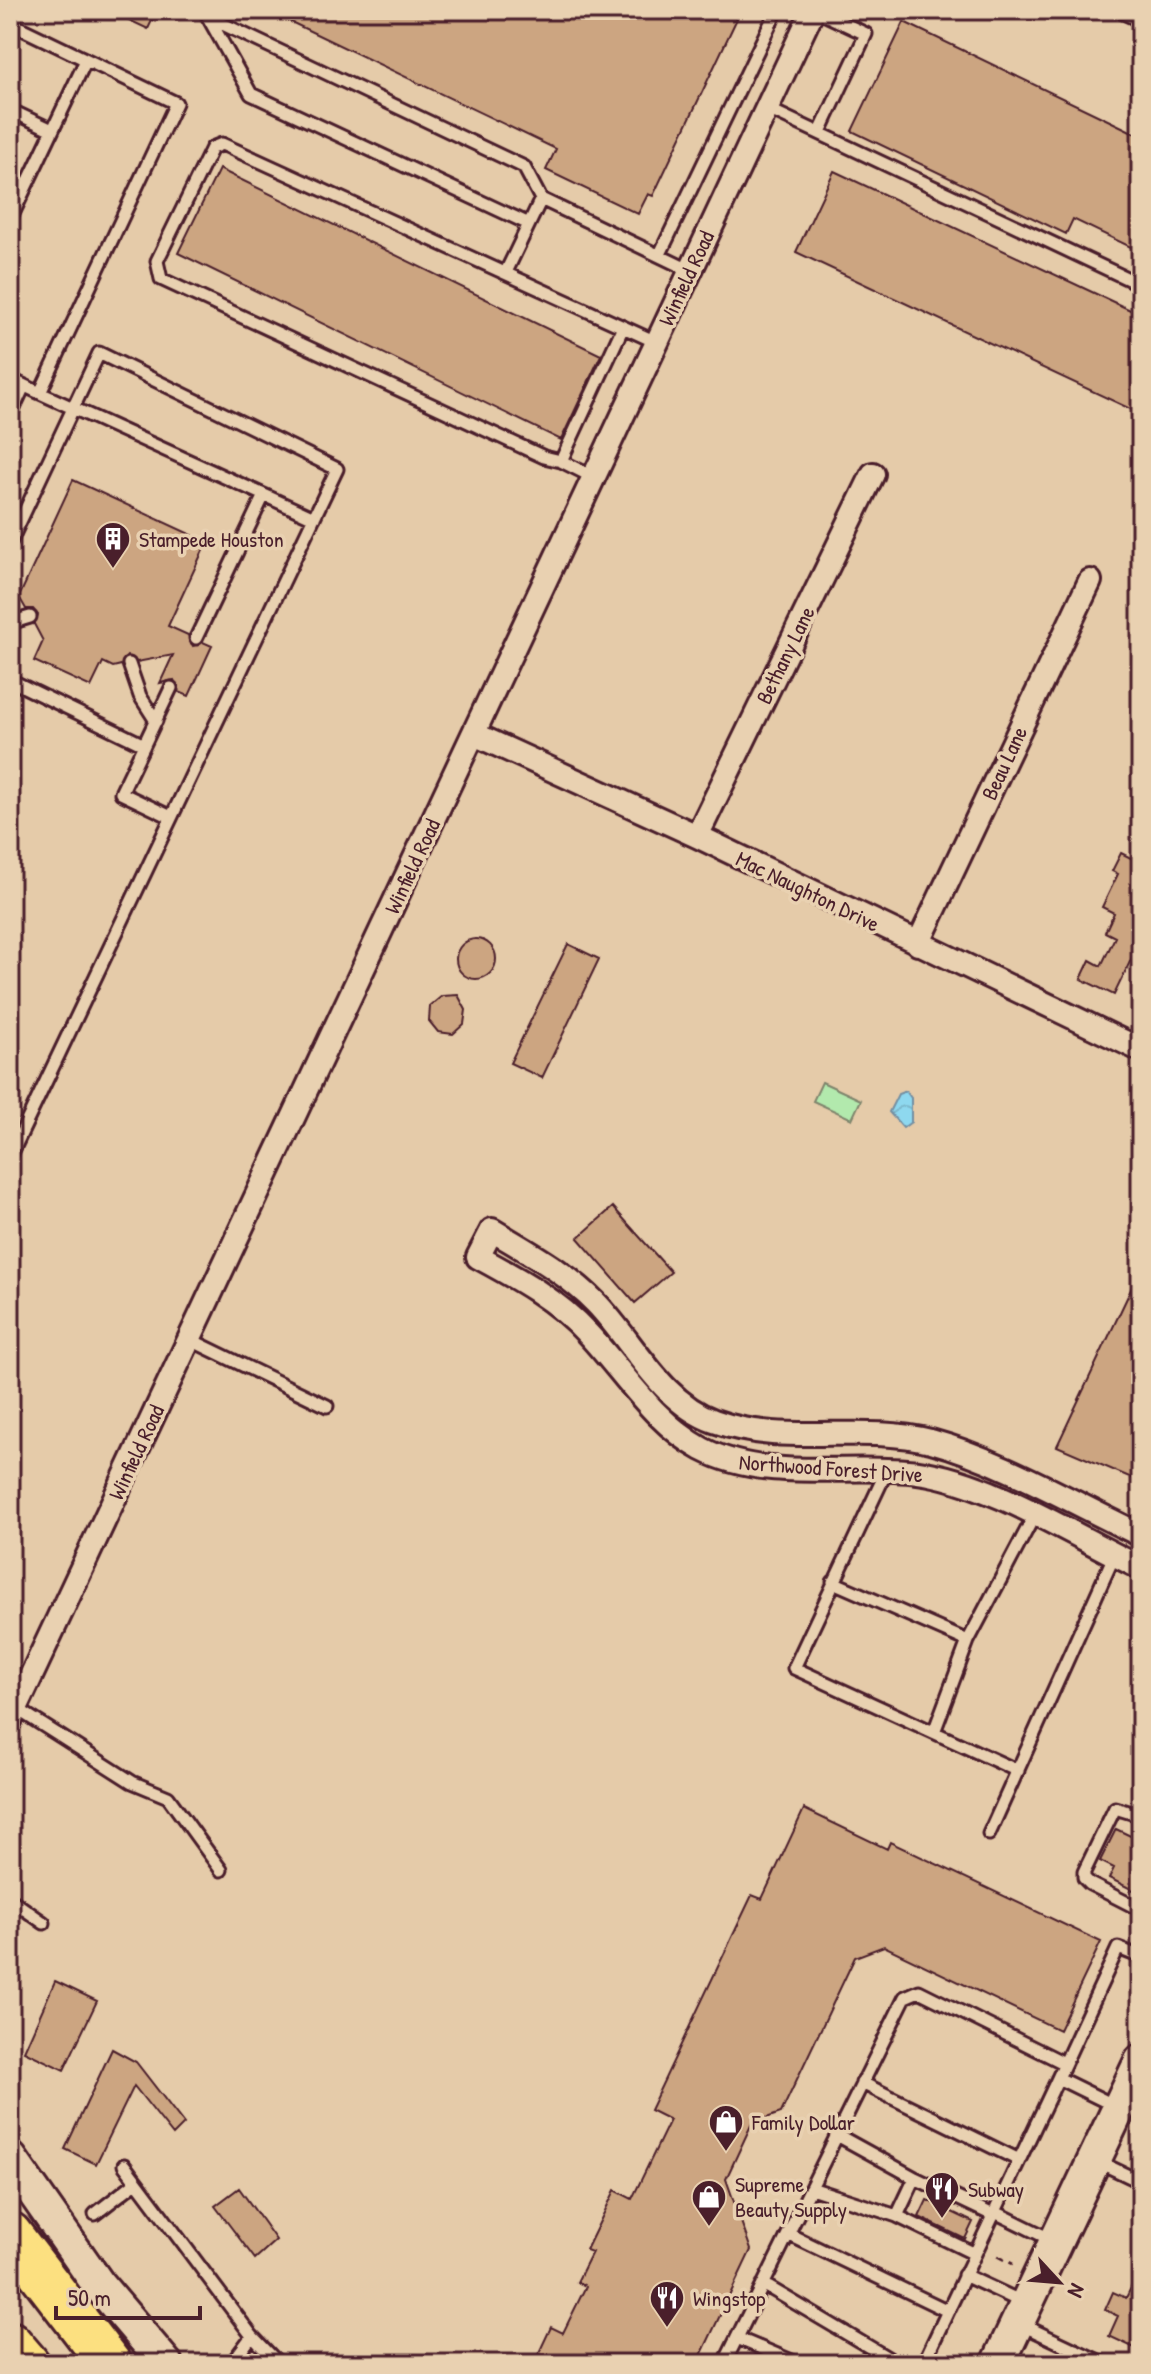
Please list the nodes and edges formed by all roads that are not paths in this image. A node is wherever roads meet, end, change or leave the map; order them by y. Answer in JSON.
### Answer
{"nodes":[{"id":1,"x":777,"y":10,"type":"edge"},
{"id":2,"x":814,"y":10,"type":"edge"},
{"id":3,"x":1117,"y":10,"type":"edge"},
{"id":4,"x":1141,"y":21,"type":"edge"},
{"id":5,"x":10,"y":23,"type":"edge"},
{"id":6,"x":86,"y":60,"type":"junction"},
{"id":7,"x":766,"y":108,"type":"junction"},
{"id":8,"x":10,"y":110,"type":"edge"},
{"id":9,"x":52,"y":130,"type":"junction"},
{"id":10,"x":820,"y":132,"type":"junction"},
{"id":11,"x":541,"y":199,"type":"junction"},
{"id":12,"x":10,"y":220,"type":"edge"},
{"id":13,"x":529,"y":224,"type":"junction"},
{"id":14,"x":660,"y":254,"type":"junction"},
{"id":15,"x":689,"y":270,"type":"junction"},
{"id":16,"x":506,"y":272,"type":"junction"},
{"id":17,"x":1141,"y":285,"type":"edge"},
{"id":18,"x":623,"y":327,"type":"junction"},
{"id":19,"x":656,"y":342,"type":"junction"},
{"id":20,"x":10,"y":379,"type":"edge"},
{"id":21,"x":24,"y":386,"type":"junction"},
{"id":22,"x":40,"y":393,"type":"junction"},
{"id":23,"x":75,"y":407,"type":"junction"},
{"id":24,"x":10,"y":416,"type":"edge"},
{"id":25,"x":561,"y":461,"type":"junction"},
{"id":26,"x":873,"y":474,"type":"dead end"},
{"id":27,"x":593,"y":477,"type":"junction"},
{"id":28,"x":264,"y":495,"type":"junction"},
{"id":29,"x":314,"y":518,"type":"junction"},
{"id":30,"x":10,"y":543,"type":"edge"},
{"id":31,"x":1090,"y":581,"type":"dead end"},
{"id":32,"x":30,"y":617,"type":"dead end"},
{"id":33,"x":10,"y":623,"type":"edge"},
{"id":34,"x":196,"y":638,"type":"dead end"},
{"id":35,"x":129,"y":664,"type":"dead end"},
{"id":36,"x":10,"y":680,"type":"edge"},
{"id":37,"x":171,"y":688,"type":"dead end"},
{"id":38,"x":156,"y":721,"type":"junction"},
{"id":39,"x":474,"y":734,"type":"junction"},
{"id":40,"x":144,"y":745,"type":"junction"},
{"id":41,"x":171,"y":817,"type":"junction"},
{"id":42,"x":697,"y":836,"type":"junction"},
{"id":43,"x":918,"y":944,"type":"junction"},
{"id":44,"x":1141,"y":1050,"type":"edge"},
{"id":45,"x":10,"y":1157,"type":"edge"},
{"id":46,"x":189,"y":1339,"type":"junction"},
{"id":47,"x":327,"y":1406,"type":"dead end"},
{"id":48,"x":713,"y":1421,"type":"junction"},
{"id":49,"x":701,"y":1448,"type":"junction"},
{"id":50,"x":973,"y":1457,"type":"junction"},
{"id":51,"x":887,"y":1470,"type":"junction"},
{"id":52,"x":963,"y":1484,"type":"junction"},
{"id":53,"x":1034,"y":1516,"type":"junction"},
{"id":54,"x":1141,"y":1535,"type":"edge"},
{"id":55,"x":1114,"y":1556,"type":"junction"},
{"id":56,"x":1141,"y":1568,"type":"edge"},
{"id":57,"x":833,"y":1582,"type":"junction"},
{"id":58,"x":968,"y":1641,"type":"junction"},
{"id":59,"x":13,"y":1714,"type":"edge"},
{"id":60,"x":934,"y":1732,"type":"junction"},
{"id":61,"x":1018,"y":1771,"type":"junction"},
{"id":62,"x":1141,"y":1816,"type":"edge"},
{"id":63,"x":989,"y":1834,"type":"dead end"},
{"id":64,"x":221,"y":1870,"type":"dead end"},
{"id":65,"x":10,"y":1899,"type":"edge"},
{"id":66,"x":1141,"y":1910,"type":"edge"},
{"id":67,"x":44,"y":1923,"type":"dead end"},
{"id":68,"x":1141,"y":1957,"type":"edge"},
{"id":69,"x":1064,"y":2063,"type":"junction"},
{"id":70,"x":1058,"y":2078,"type":"junction"},
{"id":71,"x":862,"y":2083,"type":"junction"},
{"id":72,"x":1133,"y":2085,"type":"edge"},
{"id":73,"x":837,"y":2135,"type":"junction"},
{"id":74,"x":10,"y":2158,"type":"edge"},
{"id":75,"x":1019,"y":2160,"type":"junction"},
{"id":76,"x":1094,"y":2160,"type":"junction"},
{"id":77,"x":124,"y":2165,"type":"dead end"},
{"id":78,"x":915,"y":2178,"type":"junction"},
{"id":79,"x":136,"y":2182,"type":"junction"},
{"id":80,"x":1141,"y":2182,"type":"edge"},
{"id":81,"x":811,"y":2188,"type":"junction"},
{"id":82,"x":95,"y":2214,"type":"dead end"},
{"id":83,"x":994,"y":2214,"type":"junction"},
{"id":84,"x":897,"y":2216,"type":"junction"},
{"id":85,"x":10,"y":2234,"type":"edge"},
{"id":86,"x":788,"y":2234,"type":"junction"},
{"id":87,"x":1056,"y":2242,"type":"junction"},
{"id":88,"x":975,"y":2254,"type":"junction"},
{"id":89,"x":10,"y":2275,"type":"edge"},
{"id":90,"x":964,"y":2275,"type":"junction"},
{"id":91,"x":763,"y":2284,"type":"junction"},
{"id":92,"x":948,"y":2311,"type":"junction"},
{"id":93,"x":1022,"y":2313,"type":"junction"},
{"id":94,"x":252,"y":2336,"type":"junction"},
{"id":95,"x":737,"y":2338,"type":"junction"},
{"id":96,"x":10,"y":2343,"type":"edge"},
{"id":97,"x":1076,"y":2350,"type":"junction"},
{"id":98,"x":28,"y":2364,"type":"edge"},
{"id":99,"x":81,"y":2364,"type":"edge"},
{"id":100,"x":110,"y":2364,"type":"edge"},
{"id":101,"x":166,"y":2364,"type":"edge"},
{"id":102,"x":231,"y":2364,"type":"edge"},
{"id":103,"x":279,"y":2364,"type":"edge"},
{"id":104,"x":724,"y":2364,"type":"edge"},
{"id":105,"x":799,"y":2364,"type":"edge"},
{"id":106,"x":898,"y":2364,"type":"edge"},
{"id":107,"x":923,"y":2364,"type":"edge"},
{"id":108,"x":998,"y":2364,"type":"edge"},
{"id":109,"x":1069,"y":2364,"type":"edge"},
{"id":110,"x":1105,"y":2364,"type":"edge"}],
"edges":[{"from":1,"to":14,"type":"lane"},
{"from":2,"to":7,"type":"street","name":"Winfield Road"},
{"from":2,"to":10,"type":"lane"},
{"from":3,"to":4,"type":"lane"},
{"from":5,"to":6,"type":"lane"},
{"from":6,"to":9,"type":"lane"},
{"from":6,"to":22,"type":"lane"},
{"from":7,"to":10,"type":"lane"},
{"from":7,"to":15,"type":"street","name":"Winfield Road"},
{"from":8,"to":9,"type":"lane"},
{"from":9,"to":12,"type":"lane"},
{"from":10,"to":17,"type":"lane"},
{"from":11,"to":13,"type":"lane"},
{"from":11,"to":13,"type":"lane"},
{"from":11,"to":14,"type":"lane"},
{"from":13,"to":16,"type":"lane"},
{"from":14,"to":15,"type":"lane"},
{"from":15,"to":19,"type":"street","name":"Winfield Road"},
{"from":16,"to":18,"type":"lane"},
{"from":16,"to":25,"type":"lane"},
{"from":18,"to":19,"type":"lane"},
{"from":18,"to":25,"type":"lane"},
{"from":19,"to":27,"type":"street","name":"Winfield Road"},
{"from":20,"to":21,"type":"lane"},
{"from":21,"to":22,"type":"lane"},
{"from":21,"to":24,"type":"lane"},
{"from":22,"to":23,"type":"lane"},
{"from":23,"to":28,"type":"lane"},
{"from":23,"to":29,"type":"lane"},
{"from":23,"to":30,"type":"lane"},
{"from":25,"to":27,"type":"lane"},
{"from":26,"to":42,"type":"street","name":"Bethany Lane"},
{"from":27,"to":39,"type":"street","name":"Winfield Road"},
{"from":28,"to":29,"type":"lane"},
{"from":28,"to":34,"type":"lane"},
{"from":29,"to":41,"type":"lane"},
{"from":31,"to":43,"type":"street","name":"Beau Lane"},
{"from":32,"to":33,"type":"lane"},
{"from":35,"to":38,"type":"lane"},
{"from":36,"to":40,"type":"lane"},
{"from":37,"to":38,"type":"lane"},
{"from":38,"to":40,"type":"lane"},
{"from":39,"to":42,"type":"street","name":"Mac Naughton Drive"},
{"from":39,"to":46,"type":"street","name":"Winfield Road"},
{"from":40,"to":41,"type":"lane"},
{"from":41,"to":45,"type":"lane"},
{"from":42,"to":43,"type":"street","name":"Mac Naughton Drive"},
{"from":43,"to":44,"type":"street","name":"Mac Naughton Drive"},
{"from":46,"to":47,"type":"lane"},
{"from":46,"to":59,"type":"street","name":"Winfield Road"},
{"from":48,"to":49,"type":"street"},
{"from":48,"to":49,"type":"street","name":"Northwood Forest Drive"},
{"from":48,"to":50,"type":"street","name":"Northwood Forest Drive"},
{"from":49,"to":51,"type":"street","name":"Northwood Forest Drive"},
{"from":50,"to":52,"type":"street"},
{"from":50,"to":54,"type":"street","name":"Northwood Forest Drive"},
{"from":51,"to":52,"type":"street","name":"Northwood Forest Drive"},
{"from":51,"to":57,"type":"lane"},
{"from":52,"to":53,"type":"street","name":"Northwood Forest Drive"},
{"from":53,"to":55,"type":"street","name":"Northwood Forest Drive"},
{"from":53,"to":58,"type":"lane"},
{"from":55,"to":56,"type":"street","name":"Northwood Forest Drive"},
{"from":55,"to":61,"type":"lane"},
{"from":57,"to":58,"type":"lane"},
{"from":57,"to":60,"type":"lane"},
{"from":58,"to":60,"type":"lane"},
{"from":59,"to":64,"type":"lane"},
{"from":60,"to":61,"type":"lane"},
{"from":61,"to":63,"type":"lane"},
{"from":62,"to":66,"type":"lane"},
{"from":65,"to":67,"type":"lane"},
{"from":68,"to":69,"type":"lane"},
{"from":69,"to":70,"type":"lane"},
{"from":69,"to":71,"type":"lane"},
{"from":70,"to":72,"type":"lane"},
{"from":70,"to":75,"type":"lane"},
{"from":71,"to":73,"type":"lane"},
{"from":71,"to":75,"type":"lane"},
{"from":72,"to":76,"type":"main road"},
{"from":73,"to":78,"type":"lane"},
{"from":73,"to":81,"type":"lane"},
{"from":74,"to":101,"type":"main road"},
{"from":75,"to":83,"type":"lane"},
{"from":76,"to":80,"type":"lane"},
{"from":76,"to":87,"type":"main road"},
{"from":77,"to":79,"type":"lane"},
{"from":78,"to":83,"type":"lane"},
{"from":78,"to":84,"type":"lane"},
{"from":79,"to":82,"type":"lane"},
{"from":79,"to":94,"type":"lane"},
{"from":81,"to":84,"type":"lane"},
{"from":81,"to":86,"type":"lane"},
{"from":83,"to":87,"type":"lane"},
{"from":83,"to":88,"type":"lane"},
{"from":84,"to":88,"type":"lane"},
{"from":85,"to":100,"type":"highway"},
{"from":86,"to":91,"type":"lane"},
{"from":86,"to":92,"type":"lane"},
{"from":87,"to":93,"type":"main road"},
{"from":88,"to":90,"type":"lane"},
{"from":89,"to":99,"type":"highway"},
{"from":90,"to":92,"type":"lane"},
{"from":90,"to":93,"type":"lane"},
{"from":91,"to":95,"type":"lane"},
{"from":91,"to":106,"type":"lane"},
{"from":92,"to":107,"type":"lane"},
{"from":93,"to":97,"type":"lane"},
{"from":93,"to":108,"type":"main road"},
{"from":94,"to":102,"type":"lane"},
{"from":94,"to":103,"type":"lane"},
{"from":95,"to":104,"type":"lane"},
{"from":95,"to":105,"type":"lane"},
{"from":96,"to":98,"type":"highway"},
{"from":97,"to":109,"type":"lane"},
{"from":97,"to":110,"type":"lane"}]}
